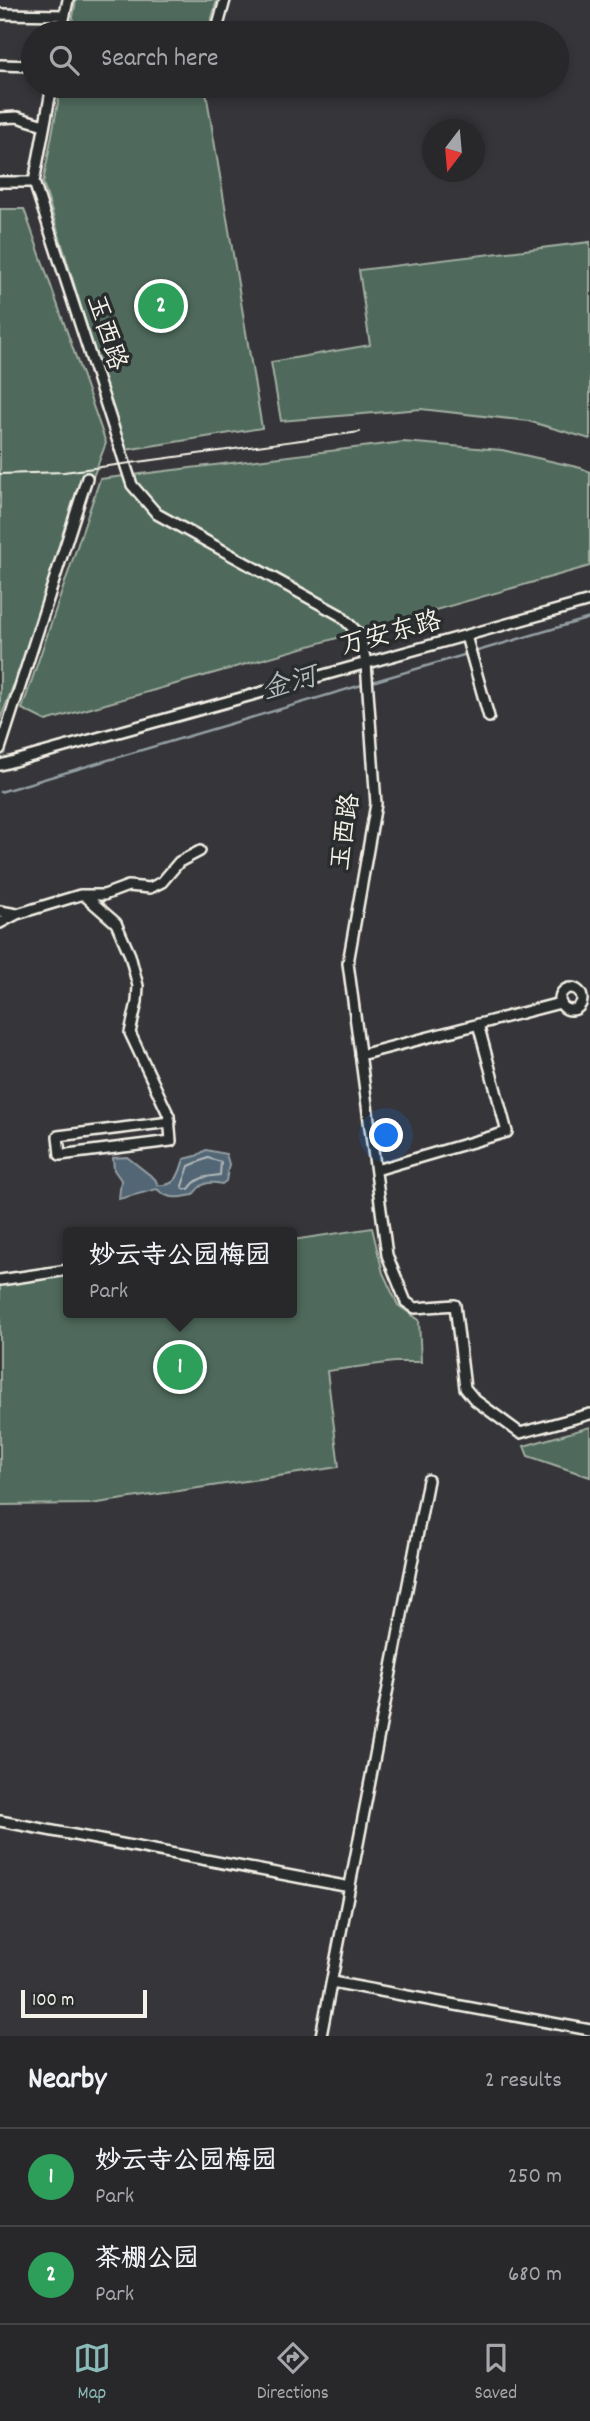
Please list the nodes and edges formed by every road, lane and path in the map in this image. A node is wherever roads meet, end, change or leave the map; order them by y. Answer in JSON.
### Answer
{"nodes":[{"id":1,"x":68,"y":0,"type":"edge"},
{"id":2,"x":225,"y":0,"type":"edge"},
{"id":3,"x":0,"y":14,"type":"edge"},
{"id":4,"x":65,"y":15,"type":"junction"},
{"id":5,"x":64,"y":21,"type":"edge"},
{"id":6,"x":219,"y":21,"type":"edge"},
{"id":7,"x":0,"y":65,"type":"edge"},
{"id":8,"x":21,"y":66,"type":"edge"},
{"id":9,"x":49,"y":98,"type":"edge"},
{"id":10,"x":0,"y":118,"type":"edge"},
{"id":11,"x":44,"y":125,"type":"junction"},
{"id":12,"x":0,"y":182,"type":"edge"},
{"id":13,"x":34,"y":182,"type":"junction"},
{"id":14,"x":87,"y":478,"type":"dead end"},
{"id":15,"x":590,"y":601,"type":"edge"},
{"id":16,"x":466,"y":636,"type":"junction"},
{"id":17,"x":366,"y":663,"type":"junction"},
{"id":18,"x":489,"y":717,"type":"dead end"},
{"id":19,"x":0,"y":749,"type":"edge"},
{"id":20,"x":0,"y":765,"type":"edge"},
{"id":21,"x":200,"y":850,"type":"dead end"},
{"id":22,"x":84,"y":895,"type":"junction"},
{"id":23,"x":0,"y":911,"type":"edge"},
{"id":24,"x":17,"y":914,"type":"junction"},
{"id":25,"x":0,"y":923,"type":"edge"},
{"id":26,"x":586,"y":994,"type":"edge"},
{"id":27,"x":560,"y":1003,"type":"junction"},
{"id":28,"x":478,"y":1024,"type":"junction"},
{"id":29,"x":360,"y":1055,"type":"junction"},
{"id":30,"x":170,"y":1122,"type":"junction"},
{"id":31,"x":376,"y":1170,"type":"junction"},
{"id":32,"x":63,"y":1271,"type":"edge"},
{"id":33,"x":0,"y":1280,"type":"edge"},
{"id":34,"x":590,"y":1414,"type":"edge"},
{"id":35,"x":428,"y":1480,"type":"dead end"},
{"id":36,"x":0,"y":1821,"type":"edge"},
{"id":37,"x":350,"y":1887,"type":"junction"},
{"id":38,"x":332,"y":1982,"type":"junction"},
{"id":39,"x":590,"y":2030,"type":"edge"},
{"id":40,"x":321,"y":2036,"type":"edge"}],
"edges":[{"from":1,"to":4,"type":"street"},
{"from":2,"to":6,"type":"street"},
{"from":3,"to":4,"type":"street"},
{"from":4,"to":5,"type":"street"},
{"from":7,"to":8,"type":"street"},
{"from":9,"to":11,"type":"street"},
{"from":10,"to":11,"type":"street"},
{"from":11,"to":13,"type":"street"},
{"from":12,"to":13,"type":"street"},
{"from":13,"to":17,"type":"street","name":"玉西路"},
{"from":14,"to":19,"type":"street"},
{"from":15,"to":16,"type":"street","name":"万安东路"},
{"from":16,"to":17,"type":"street","name":"万安东路"},
{"from":16,"to":18,"type":"street"},
{"from":17,"to":20,"type":"street","name":"万安东路"},
{"from":17,"to":29,"type":"street","name":"玉西路"},
{"from":21,"to":22,"type":"street"},
{"from":22,"to":24,"type":"street"},
{"from":22,"to":30,"type":"street"},
{"from":23,"to":24,"type":"street"},
{"from":24,"to":25,"type":"street"},
{"from":26,"to":27,"type":"street"},
{"from":26,"to":27,"type":"street"},
{"from":27,"to":28,"type":"street"},
{"from":28,"to":29,"type":"street"},
{"from":28,"to":31,"type":"street"},
{"from":29,"to":31,"type":"street","name":"玉西路"},
{"from":30,"to":30,"type":"street"},
{"from":31,"to":34,"type":"street","name":"玉西路"},
{"from":32,"to":33,"type":"street"},
{"from":35,"to":37,"type":"street"},
{"from":36,"to":37,"type":"street"},
{"from":37,"to":38,"type":"street"},
{"from":38,"to":39,"type":"street"},
{"from":38,"to":40,"type":"street"}]}
